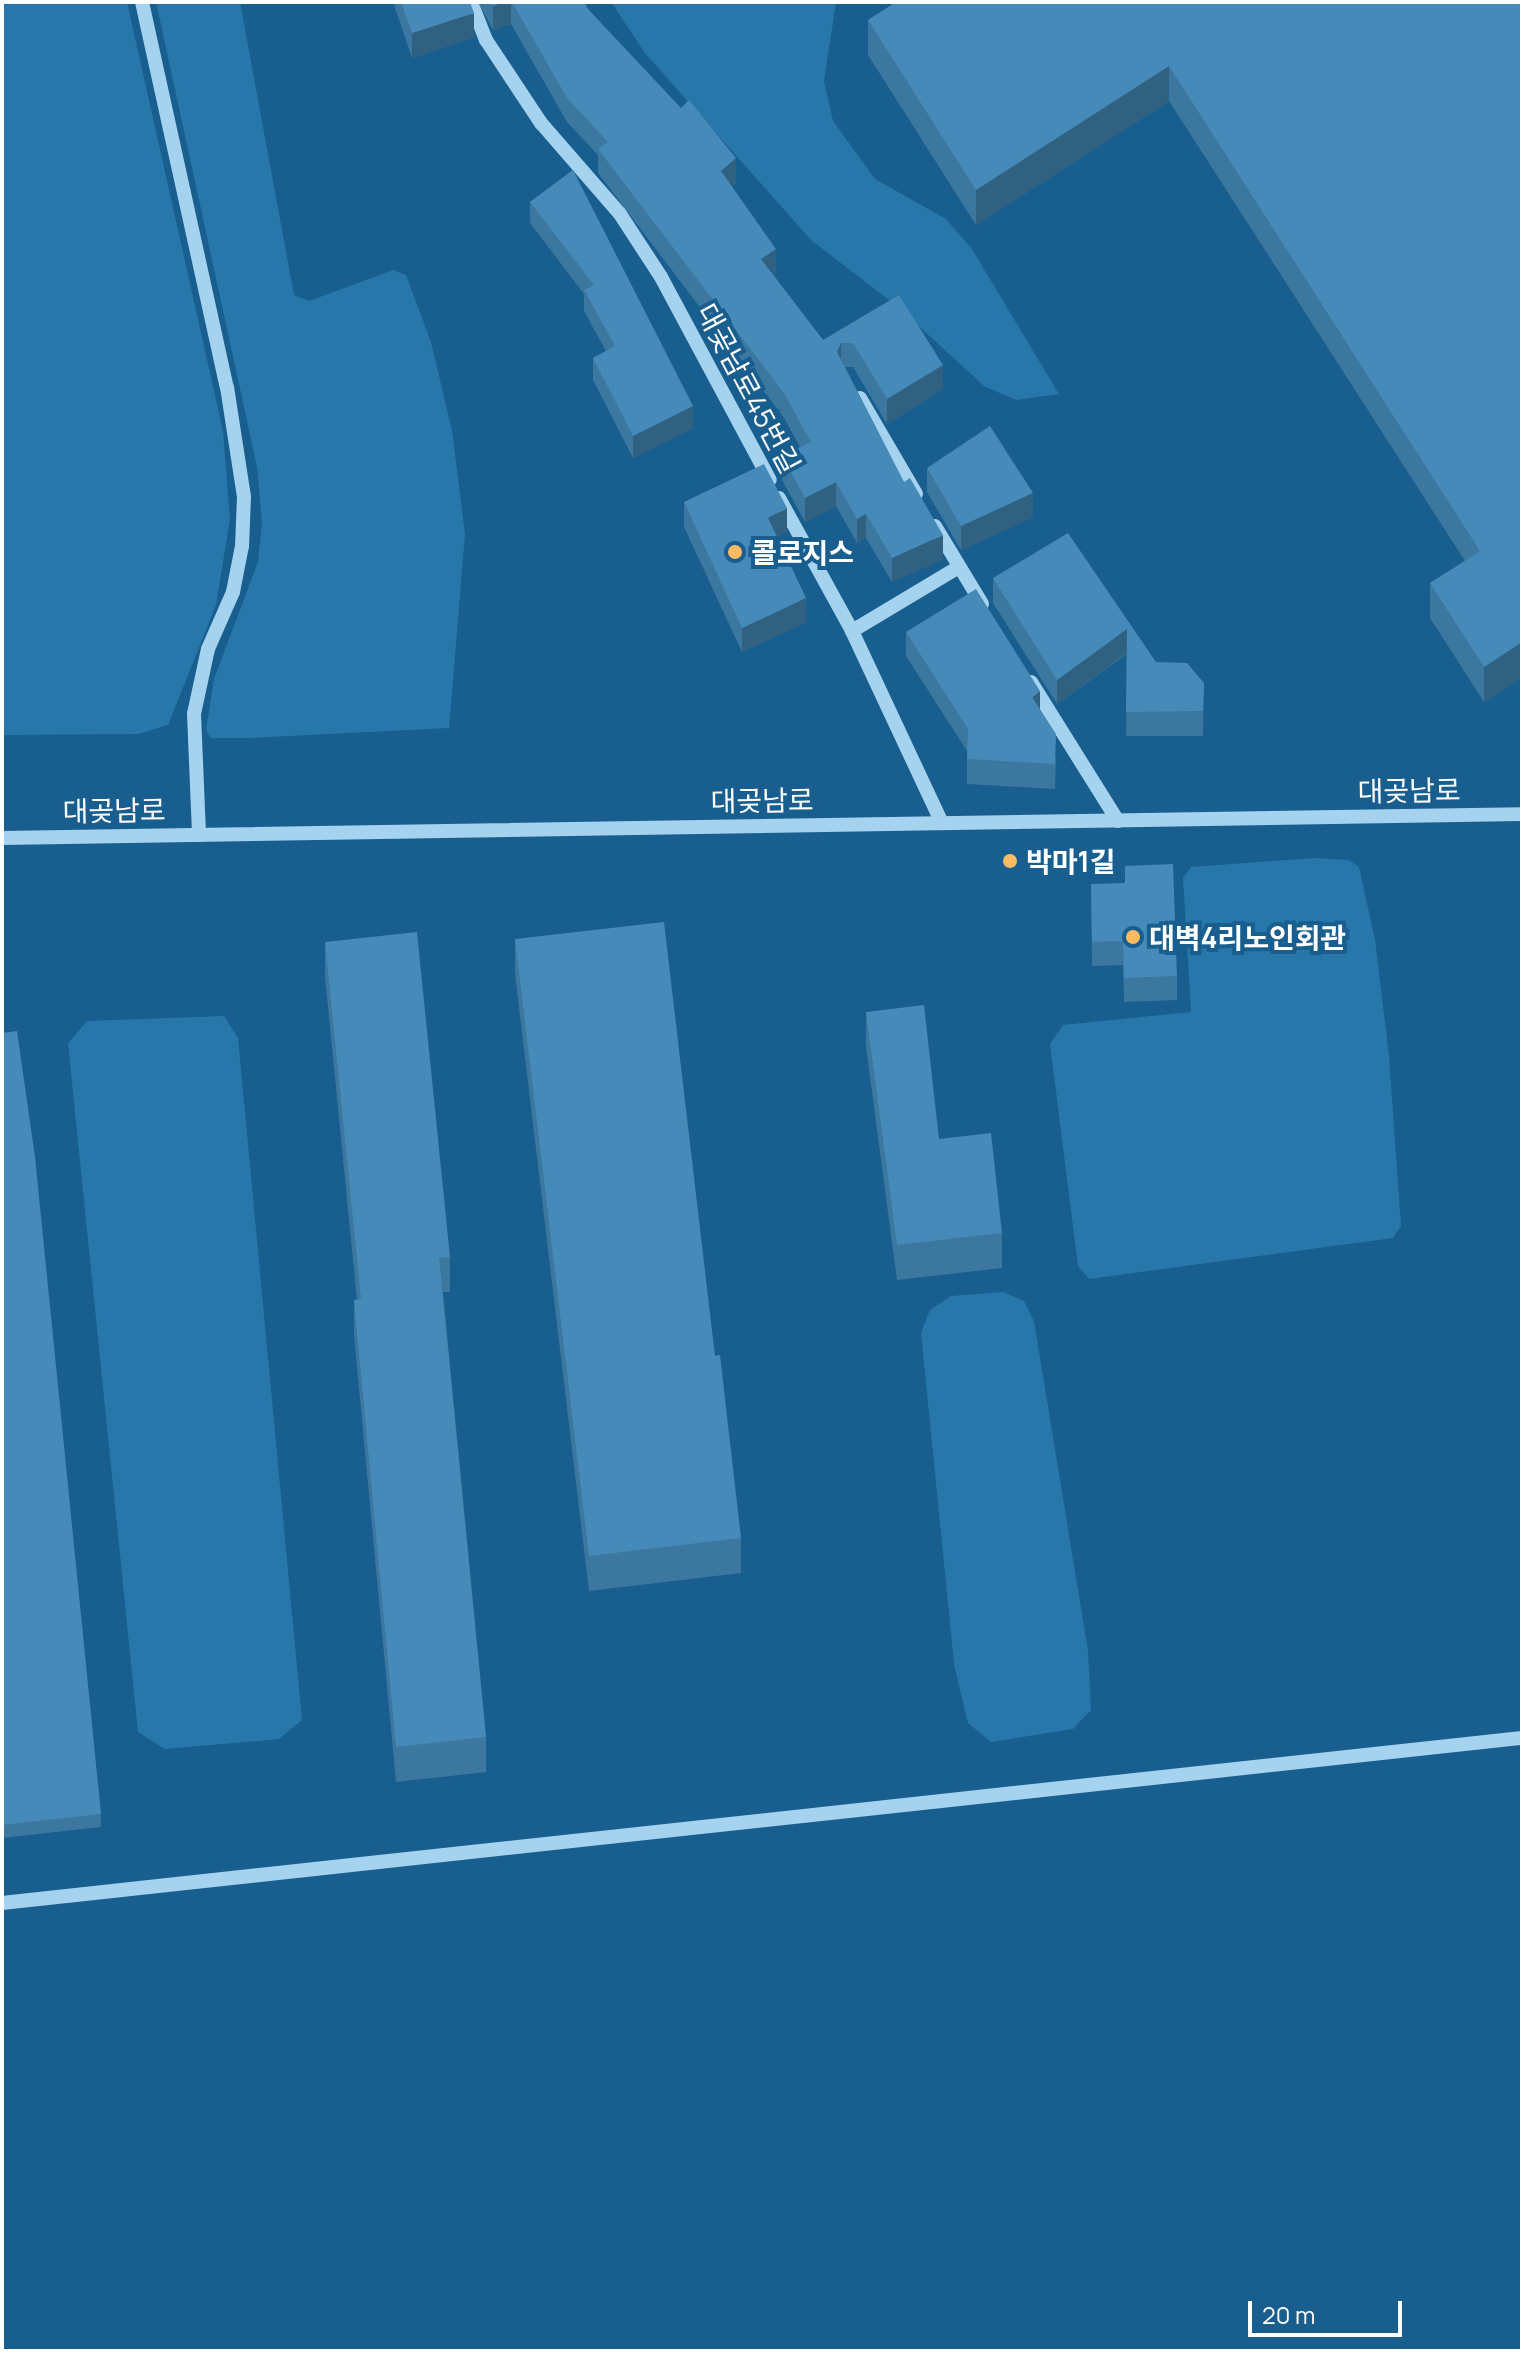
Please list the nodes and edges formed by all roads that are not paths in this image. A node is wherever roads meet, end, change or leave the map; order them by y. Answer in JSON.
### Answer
{"nodes":[{"id":1,"x":142,"y":2,"type":"edge"},
{"id":2,"x":471,"y":2,"type":"edge"},
{"id":3,"x":854,"y":387,"type":"edge"},
{"id":4,"x":959,"y":567,"type":"junction"},
{"id":5,"x":992,"y":620,"type":"edge"},
{"id":6,"x":852,"y":631,"type":"junction"},
{"id":7,"x":1025,"y":672,"type":"edge"},
{"id":8,"x":1522,"y":814,"type":"edge"},
{"id":9,"x":1118,"y":821,"type":"junction"},
{"id":10,"x":942,"y":823,"type":"junction"},
{"id":11,"x":199,"y":835,"type":"junction"},
{"id":12,"x":2,"y":838,"type":"edge"},
{"id":13,"x":1522,"y":1738,"type":"edge"},
{"id":14,"x":2,"y":1903,"type":"edge"}],
"edges":[{"from":1,"to":11,"type":"street"},
{"from":2,"to":6,"type":"street","name":"대곶남로45번길"},
{"from":3,"to":4,"type":"street"},
{"from":4,"to":5,"type":"street"},
{"from":4,"to":6,"type":"street"},
{"from":6,"to":10,"type":"street","name":"대곶남로45번길"},
{"from":7,"to":9,"type":"street"},
{"from":8,"to":9,"type":"street","name":"대곶남로"},
{"from":9,"to":10,"type":"street","name":"대곶남로"},
{"from":10,"to":11,"type":"street","name":"대곶남로"},
{"from":11,"to":12,"type":"street","name":"대곶남로"},
{"from":13,"to":14,"type":"street"}]}
